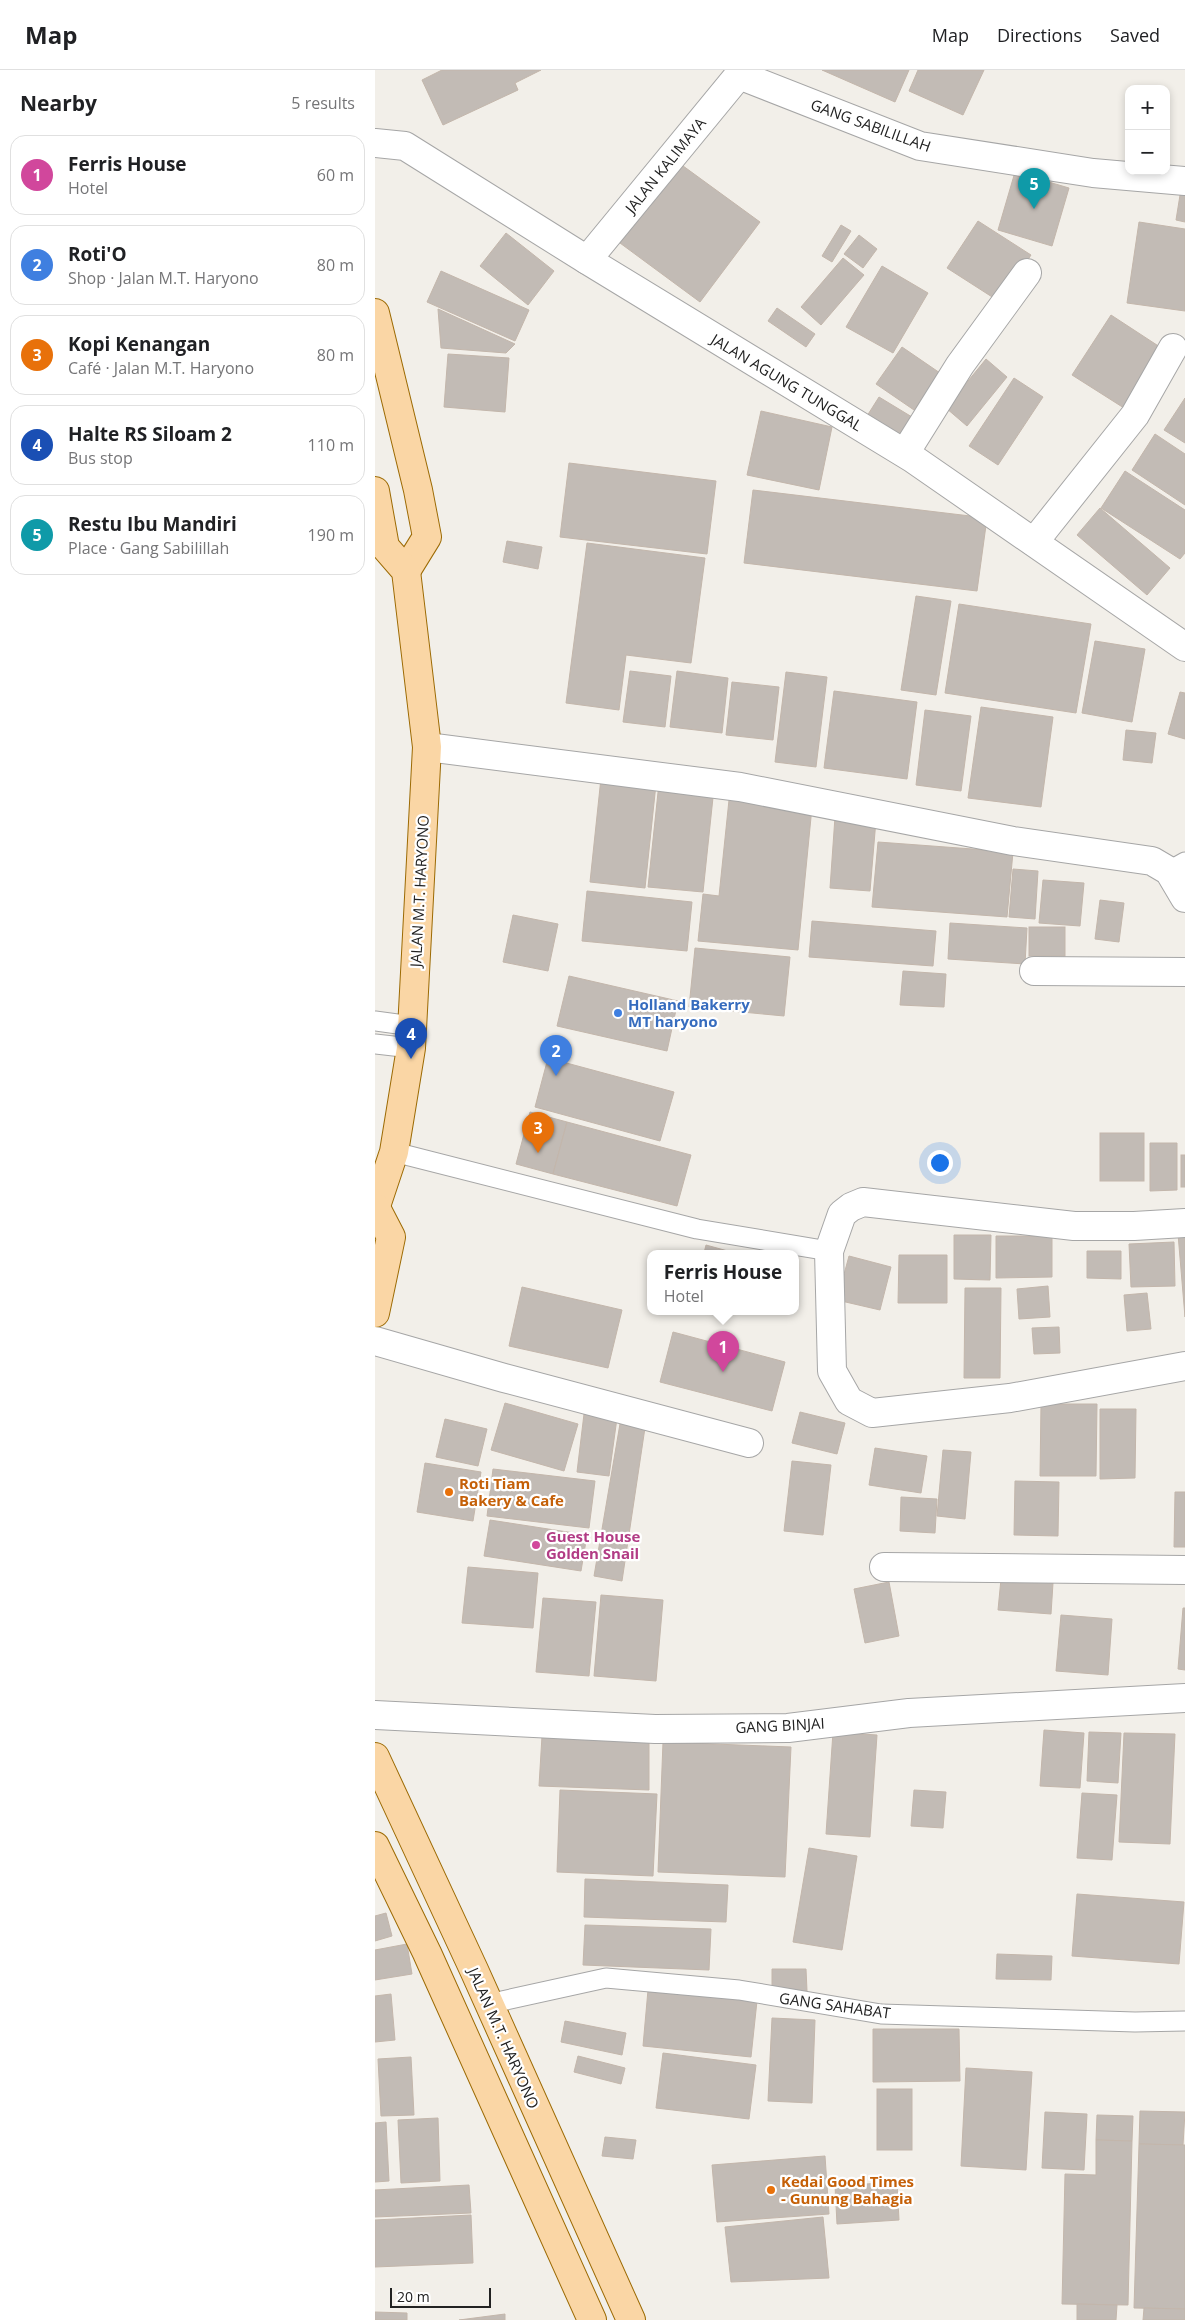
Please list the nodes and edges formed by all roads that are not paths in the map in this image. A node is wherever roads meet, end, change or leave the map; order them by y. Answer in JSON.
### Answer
{"nodes":[{"id":1,"x":741,"y":73,"type":"edge"},
{"id":2,"x":375,"y":142,"type":"edge"},
{"id":3,"x":1185,"y":181,"type":"edge"},
{"id":4,"x":587,"y":260,"type":"junction"},
{"id":5,"x":1027,"y":273,"type":"dead end"},
{"id":6,"x":375,"y":313,"type":"edge"},
{"id":7,"x":1173,"y":348,"type":"dead end"},
{"id":8,"x":905,"y":454,"type":"junction"},
{"id":9,"x":375,"y":491,"type":"edge"},
{"id":10,"x":1034,"y":542,"type":"junction"},
{"id":11,"x":406,"y":571,"type":"junction"},
{"id":12,"x":1185,"y":647,"type":"edge"},
{"id":13,"x":427,"y":747,"type":"junction"},
{"id":14,"x":1177,"y":866,"type":"edge"},
{"id":15,"x":1185,"y":898,"type":"edge"},
{"id":16,"x":1034,"y":971,"type":"dead end"},
{"id":17,"x":1185,"y":972,"type":"edge"},
{"id":18,"x":375,"y":1021,"type":"edge"},
{"id":19,"x":411,"y":1037,"type":"junction"},
{"id":20,"x":375,"y":1044,"type":"edge"},
{"id":21,"x":394,"y":1152,"type":"junction"},
{"id":22,"x":375,"y":1209,"type":"edge"},
{"id":23,"x":1185,"y":1223,"type":"edge"},
{"id":24,"x":829,"y":1252,"type":"junction"},
{"id":25,"x":375,"y":1313,"type":"edge"},
{"id":26,"x":375,"y":1341,"type":"edge"},
{"id":27,"x":1185,"y":1366,"type":"edge"},
{"id":28,"x":749,"y":1443,"type":"dead end"},
{"id":29,"x":885,"y":1566,"type":"dead end"},
{"id":30,"x":1185,"y":1570,"type":"edge"},
{"id":31,"x":1185,"y":1698,"type":"edge"},
{"id":32,"x":375,"y":1715,"type":"edge"},
{"id":33,"x":375,"y":1757,"type":"edge"},
{"id":34,"x":375,"y":1846,"type":"edge"},
{"id":35,"x":488,"y":2004,"type":"junction"},
{"id":36,"x":1185,"y":2021,"type":"edge"},
{"id":37,"x":592,"y":2320,"type":"edge"},
{"id":38,"x":631,"y":2320,"type":"edge"}],
"edges":[{"from":1,"to":3,"type":"street","name":"GANG SABILILLAH"},
{"from":1,"to":4,"type":"street","name":"JALAN KALIMAYA"},
{"from":2,"to":4,"type":"street","name":"JALAN AGUNG TUNGGAL"},
{"from":4,"to":8,"type":"street","name":"JALAN AGUNG TUNGGAL"},
{"from":5,"to":8,"type":"street"},
{"from":6,"to":11,"type":"main road"},
{"from":7,"to":10,"type":"street"},
{"from":8,"to":10,"type":"street","name":"JALAN AGUNG TUNGGAL"},
{"from":9,"to":11,"type":"main road"},
{"from":10,"to":12,"type":"street","name":"JALAN AGUNG TUNGGAL"},
{"from":11,"to":13,"type":"main road","name":"JALAN M.T. HARYONO"},
{"from":13,"to":14,"type":"street"},
{"from":13,"to":19,"type":"main road","name":"JALAN M.T. HARYONO"},
{"from":14,"to":15,"type":"street"},
{"from":16,"to":17,"type":"street"},
{"from":18,"to":19,"type":"lane"},
{"from":19,"to":20,"type":"lane"},
{"from":19,"to":21,"type":"main road","name":"JALAN M.T. HARYONO"},
{"from":21,"to":22,"type":"main road","name":"JALAN M.T. HARYONO"},
{"from":21,"to":24,"type":"lane"},
{"from":22,"to":25,"type":"main road","name":"JALAN M.T. HARYONO"},
{"from":23,"to":24,"type":"street"},
{"from":24,"to":27,"type":"street"},
{"from":26,"to":28,"type":"street"},
{"from":29,"to":30,"type":"street"},
{"from":31,"to":32,"type":"street","name":"GANG BINJAI"},
{"from":33,"to":35,"type":"main road","name":"JALAN M.T. HARYONO"},
{"from":34,"to":37,"type":"main road"},
{"from":35,"to":36,"type":"lane","name":"GANG SAHABAT"},
{"from":35,"to":38,"type":"main road","name":"JALAN M.T. HARYONO"}]}
